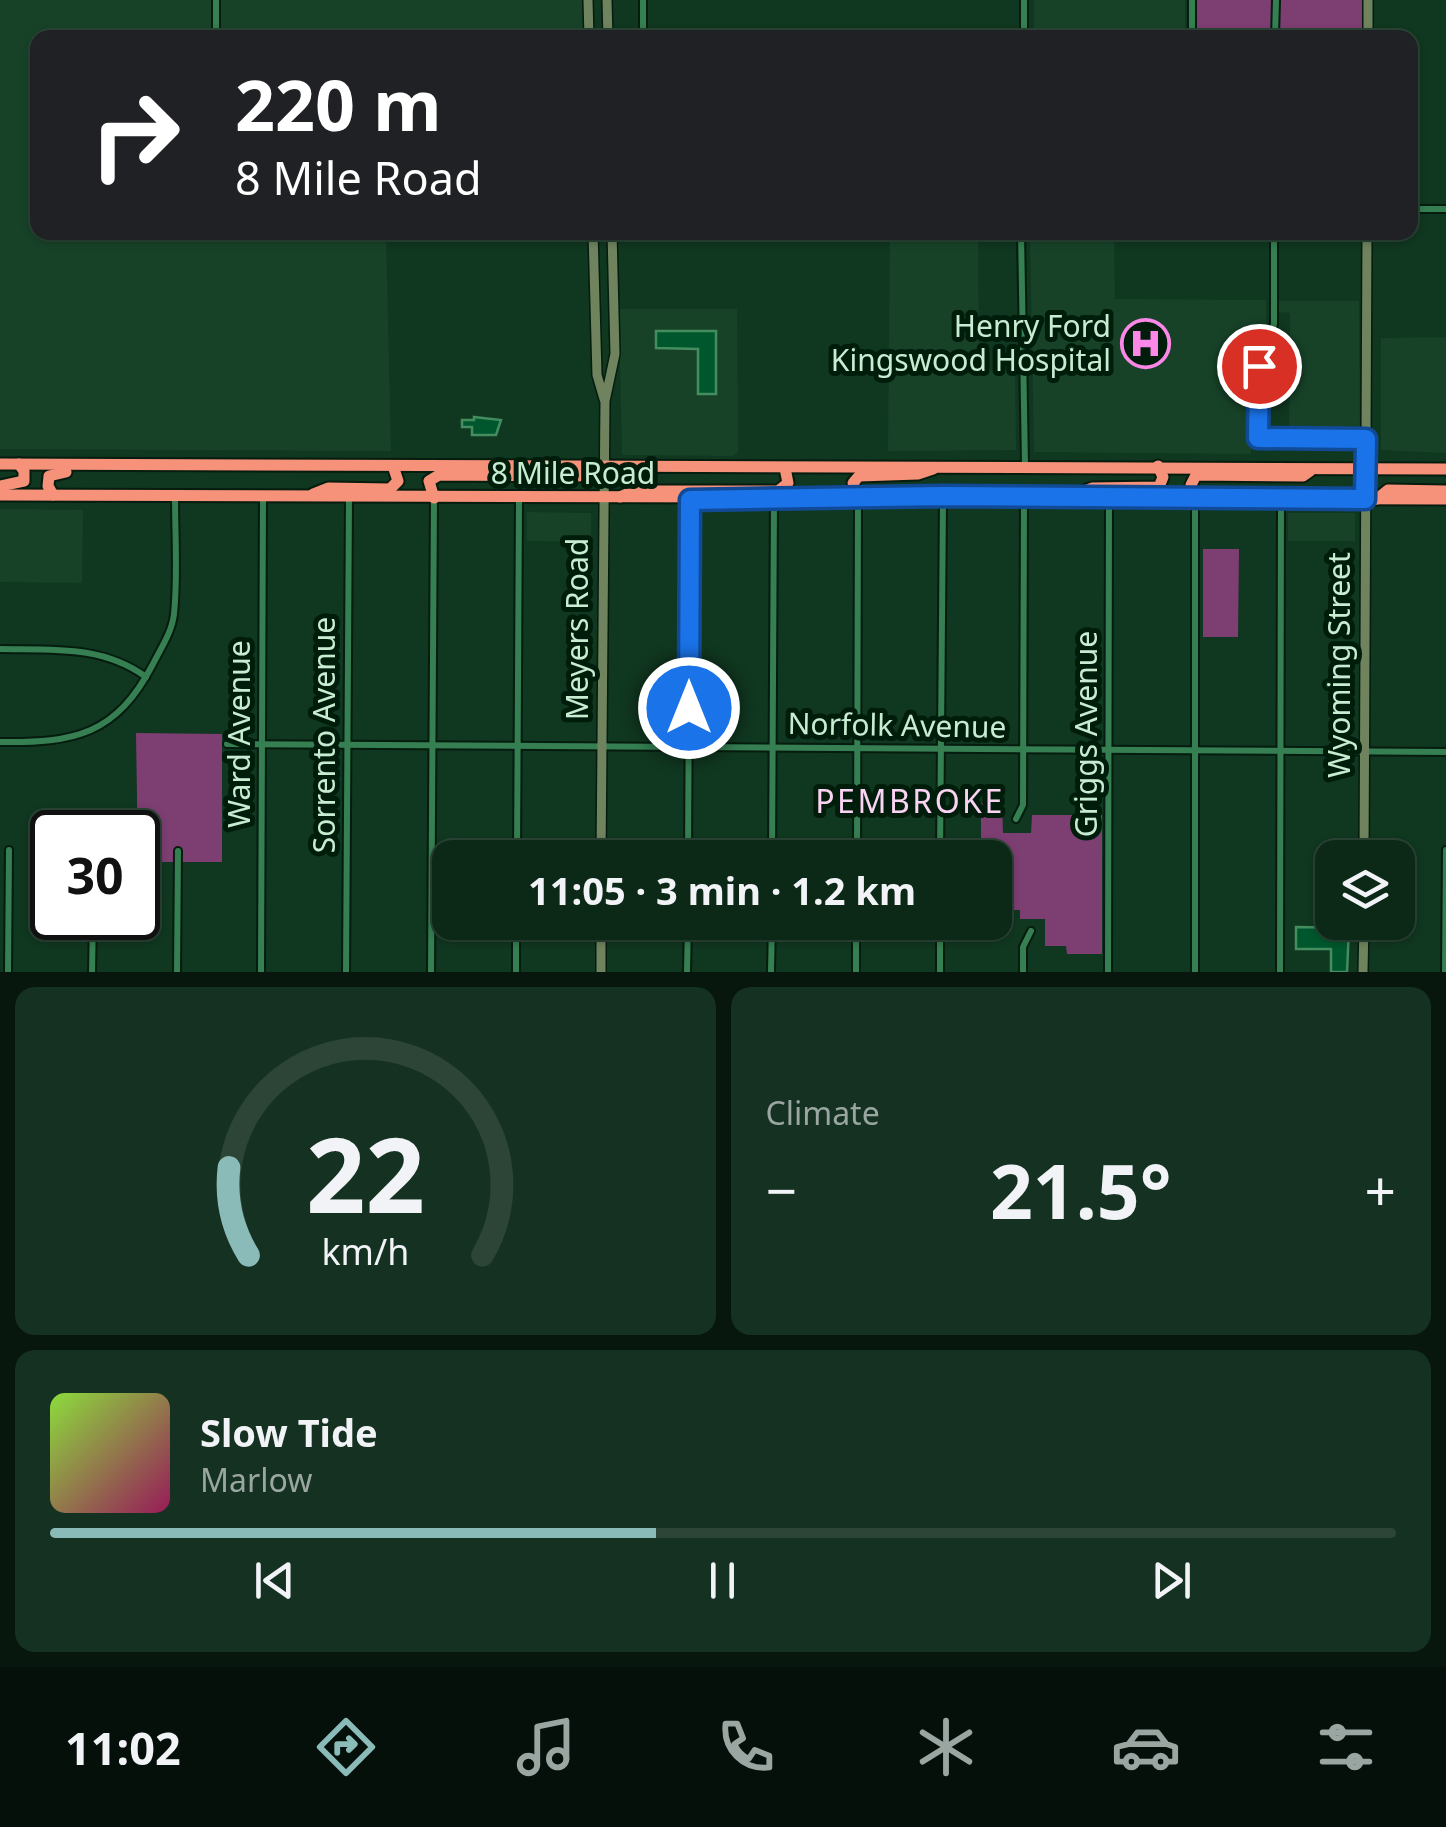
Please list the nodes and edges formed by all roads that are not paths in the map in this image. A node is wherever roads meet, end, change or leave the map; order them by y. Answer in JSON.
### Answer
{"nodes":[{"id":1,"x":216,"y":0,"type":"edge"},
{"id":2,"x":588,"y":0,"type":"edge"},
{"id":3,"x":607,"y":0,"type":"edge"},
{"id":4,"x":642,"y":0,"type":"edge"},
{"id":5,"x":1024,"y":0,"type":"edge"},
{"id":6,"x":1192,"y":0,"type":"edge"},
{"id":7,"x":1276,"y":0,"type":"edge"},
{"id":8,"x":1368,"y":0,"type":"edge"},
{"id":9,"x":216,"y":30,"type":"edge"},
{"id":10,"x":589,"y":30,"type":"edge"},
{"id":11,"x":608,"y":30,"type":"edge"},
{"id":12,"x":643,"y":30,"type":"edge"},
{"id":13,"x":1024,"y":30,"type":"edge"},
{"id":14,"x":1192,"y":30,"type":"edge"},
{"id":15,"x":1276,"y":30,"type":"edge"},
{"id":16,"x":1368,"y":30,"type":"edge"},
{"id":17,"x":1418,"y":209,"type":"edge"},
{"id":18,"x":1446,"y":209,"type":"edge"},
{"id":19,"x":593,"y":240,"type":"edge"},
{"id":20,"x":612,"y":240,"type":"edge"},
{"id":21,"x":1021,"y":240,"type":"edge"},
{"id":22,"x":1274,"y":240,"type":"edge"},
{"id":23,"x":1366,"y":240,"type":"edge"},
{"id":24,"x":605,"y":402,"type":"junction"},
{"id":25,"x":1366,"y":439,"type":"junction"},
{"id":26,"x":0,"y":464,"type":"edge"},
{"id":27,"x":19,"y":464,"type":"junction"},
{"id":28,"x":159,"y":465,"type":"junction"},
{"id":29,"x":947,"y":465,"type":"junction"},
{"id":30,"x":1026,"y":465,"type":"junction"},
{"id":31,"x":393,"y":466,"type":"junction"},
{"id":32,"x":1158,"y":466,"type":"junction"},
{"id":33,"x":597,"y":468,"type":"junction"},
{"id":34,"x":784,"y":468,"type":"junction"},
{"id":35,"x":1316,"y":468,"type":"junction"},
{"id":36,"x":1366,"y":468,"type":"junction"},
{"id":37,"x":1446,"y":468,"type":"edge"},
{"id":38,"x":0,"y":486,"type":"edge"},
{"id":39,"x":1446,"y":490,"type":"edge"},
{"id":40,"x":0,"y":495,"type":"edge"},
{"id":41,"x":53,"y":495,"type":"junction"},
{"id":42,"x":175,"y":496,"type":"junction"},
{"id":43,"x":263,"y":496,"type":"junction"},
{"id":44,"x":943,"y":496,"type":"junction"},
{"id":45,"x":1024,"y":496,"type":"junction"},
{"id":46,"x":1072,"y":496,"type":"junction"},
{"id":47,"x":304,"y":497,"type":"junction"},
{"id":48,"x":349,"y":497,"type":"junction"},
{"id":49,"x":1109,"y":497,"type":"junction"},
{"id":50,"x":434,"y":498,"type":"junction"},
{"id":51,"x":519,"y":498,"type":"junction"},
{"id":52,"x":858,"y":498,"type":"junction"},
{"id":53,"x":1195,"y":498,"type":"junction"},
{"id":54,"x":1281,"y":498,"type":"junction"},
{"id":55,"x":610,"y":499,"type":"junction"},
{"id":56,"x":1371,"y":499,"type":"junction"},
{"id":57,"x":1446,"y":499,"type":"edge"},
{"id":58,"x":690,"y":500,"type":"junction"},
{"id":59,"x":774,"y":500,"type":"junction"},
{"id":60,"x":0,"y":649,"type":"edge"},
{"id":61,"x":146,"y":677,"type":"junction"},
{"id":62,"x":0,"y":742,"type":"edge"},
{"id":63,"x":227,"y":744,"type":"dead end"},
{"id":64,"x":262,"y":744,"type":"junction"},
{"id":65,"x":348,"y":744,"type":"junction"},
{"id":66,"x":433,"y":745,"type":"junction"},
{"id":67,"x":518,"y":745,"type":"junction"},
{"id":68,"x":602,"y":746,"type":"junction"},
{"id":69,"x":689,"y":746,"type":"junction"},
{"id":70,"x":772,"y":747,"type":"junction"},
{"id":71,"x":858,"y":748,"type":"junction"},
{"id":72,"x":941,"y":749,"type":"junction"},
{"id":73,"x":1110,"y":749,"type":"junction"},
{"id":74,"x":1024,"y":750,"type":"junction"},
{"id":75,"x":1280,"y":750,"type":"junction"},
{"id":76,"x":1195,"y":751,"type":"junction"},
{"id":77,"x":1365,"y":751,"type":"junction"},
{"id":78,"x":1446,"y":752,"type":"edge"},
{"id":79,"x":1016,"y":819,"type":"dead end"},
{"id":80,"x":517,"y":840,"type":"edge"},
{"id":81,"x":602,"y":840,"type":"edge"},
{"id":82,"x":688,"y":840,"type":"edge"},
{"id":83,"x":772,"y":840,"type":"edge"},
{"id":84,"x":856,"y":840,"type":"edge"},
{"id":85,"x":940,"y":840,"type":"edge"},
{"id":86,"x":1364,"y":840,"type":"edge"},
{"id":87,"x":9,"y":850,"type":"dead end"},
{"id":88,"x":1446,"y":850,"type":"edge"},
{"id":89,"x":178,"y":851,"type":"dead end"},
{"id":90,"x":1031,"y":931,"type":"dead end"},
{"id":91,"x":93,"y":940,"type":"edge"},
{"id":92,"x":516,"y":940,"type":"edge"},
{"id":93,"x":601,"y":940,"type":"edge"},
{"id":94,"x":688,"y":940,"type":"edge"},
{"id":95,"x":772,"y":940,"type":"edge"},
{"id":96,"x":856,"y":940,"type":"edge"},
{"id":97,"x":940,"y":940,"type":"edge"},
{"id":98,"x":1364,"y":940,"type":"edge"},
{"id":99,"x":8,"y":972,"type":"edge"},
{"id":100,"x":92,"y":972,"type":"edge"},
{"id":101,"x":177,"y":972,"type":"edge"},
{"id":102,"x":261,"y":972,"type":"edge"},
{"id":103,"x":346,"y":972,"type":"edge"},
{"id":104,"x":431,"y":972,"type":"edge"},
{"id":105,"x":516,"y":972,"type":"edge"},
{"id":106,"x":601,"y":972,"type":"edge"},
{"id":107,"x":687,"y":972,"type":"edge"},
{"id":108,"x":771,"y":972,"type":"edge"},
{"id":109,"x":856,"y":972,"type":"edge"},
{"id":110,"x":940,"y":972,"type":"edge"},
{"id":111,"x":1023,"y":972,"type":"edge"},
{"id":112,"x":1108,"y":972,"type":"edge"},
{"id":113,"x":1194,"y":972,"type":"edge"},
{"id":114,"x":1280,"y":972,"type":"edge"},
{"id":115,"x":1364,"y":972,"type":"edge"},
{"id":116,"x":1445,"y":972,"type":"edge"}],
"edges":[{"from":1,"to":9,"type":"street"},
{"from":2,"to":10,"type":"street"},
{"from":3,"to":11,"type":"street"},
{"from":4,"to":12,"type":"street"},
{"from":5,"to":13,"type":"street"},
{"from":6,"to":14,"type":"street"},
{"from":7,"to":15,"type":"street"},
{"from":8,"to":16,"type":"street"},
{"from":17,"to":18,"type":"street"},
{"from":19,"to":24,"type":"street","name":"Meyers Road"},
{"from":20,"to":24,"type":"street","name":"Meyers Road"},
{"from":21,"to":30,"type":"street"},
{"from":22,"to":25,"type":"street"},
{"from":23,"to":25,"type":"street","name":"Wyoming Street"},
{"from":24,"to":33,"type":"street","name":"Meyers Road"},
{"from":25,"to":36,"type":"street","name":"Wyoming Street"},
{"from":26,"to":27,"type":"highway","name":"8 Mile Road"},
{"from":27,"to":28,"type":"highway","name":"8 Mile Road"},
{"from":27,"to":38,"type":"highway"},
{"from":28,"to":31,"type":"highway","name":"8 Mile Road"},
{"from":28,"to":41,"type":"highway"},
{"from":29,"to":30,"type":"highway","name":"8 Mile Road"},
{"from":29,"to":34,"type":"highway","name":"8 Mile Road"},
{"from":29,"to":52,"type":"highway"},
{"from":30,"to":32,"type":"highway","name":"8 Mile Road"},
{"from":31,"to":33,"type":"highway","name":"8 Mile Road"},
{"from":31,"to":47,"type":"highway"},
{"from":32,"to":35,"type":"highway","name":"8 Mile Road"},
{"from":32,"to":46,"type":"highway"},
{"from":33,"to":34,"type":"highway","name":"8 Mile Road"},
{"from":33,"to":50,"type":"highway"},
{"from":33,"to":55,"type":"street","name":"Meyers Road"},
{"from":34,"to":55,"type":"highway"},
{"from":35,"to":36,"type":"highway","name":"8 Mile Road"},
{"from":35,"to":53,"type":"highway"},
{"from":36,"to":37,"type":"highway","name":"8 Mile Road"},
{"from":36,"to":56,"type":"street","name":"Wyoming Street"},
{"from":39,"to":56,"type":"highway"},
{"from":40,"to":41,"type":"highway","name":"8 Mile Road"},
{"from":41,"to":42,"type":"highway","name":"8 Mile Road"},
{"from":42,"to":43,"type":"highway","name":"8 Mile Road"},
{"from":42,"to":61,"type":"street"},
{"from":43,"to":47,"type":"highway","name":"8 Mile Road"},
{"from":43,"to":64,"type":"street","name":"Ward Avenue"},
{"from":44,"to":45,"type":"highway","name":"8 Mile Road"},
{"from":44,"to":52,"type":"highway","name":"8 Mile Road"},
{"from":44,"to":72,"type":"street"},
{"from":45,"to":46,"type":"highway","name":"8 Mile Road"},
{"from":45,"to":74,"type":"street"},
{"from":46,"to":49,"type":"highway","name":"8 Mile Road"},
{"from":47,"to":48,"type":"highway","name":"8 Mile Road"},
{"from":48,"to":50,"type":"highway","name":"8 Mile Road"},
{"from":48,"to":65,"type":"street","name":"Sorrento Avenue"},
{"from":49,"to":53,"type":"highway","name":"8 Mile Road"},
{"from":49,"to":73,"type":"street","name":"Griggs Avenue"},
{"from":50,"to":51,"type":"highway","name":"8 Mile Road"},
{"from":50,"to":66,"type":"street"},
{"from":51,"to":55,"type":"highway","name":"8 Mile Road"},
{"from":51,"to":67,"type":"street"},
{"from":52,"to":59,"type":"highway","name":"8 Mile Road"},
{"from":52,"to":71,"type":"street"},
{"from":53,"to":54,"type":"highway","name":"8 Mile Road"},
{"from":53,"to":76,"type":"street"},
{"from":54,"to":56,"type":"highway","name":"8 Mile Road"},
{"from":54,"to":75,"type":"street"},
{"from":55,"to":58,"type":"highway","name":"8 Mile Road"},
{"from":55,"to":68,"type":"street","name":"Meyers Road"},
{"from":56,"to":57,"type":"highway","name":"8 Mile Road"},
{"from":56,"to":77,"type":"street","name":"Wyoming Street"},
{"from":58,"to":59,"type":"highway","name":"8 Mile Road"},
{"from":58,"to":69,"type":"street"},
{"from":59,"to":70,"type":"street"},
{"from":60,"to":61,"type":"street"},
{"from":61,"to":62,"type":"street"},
{"from":63,"to":64,"type":"street","name":"Norfolk Avenue"},
{"from":64,"to":65,"type":"street","name":"Norfolk Avenue"},
{"from":64,"to":102,"type":"street","name":"Ward Avenue"},
{"from":65,"to":66,"type":"street","name":"Norfolk Avenue"},
{"from":65,"to":103,"type":"street","name":"Sorrento Avenue"},
{"from":66,"to":67,"type":"street","name":"Norfolk Avenue"},
{"from":66,"to":104,"type":"street"},
{"from":67,"to":68,"type":"street","name":"Norfolk Avenue"},
{"from":67,"to":80,"type":"street"},
{"from":68,"to":69,"type":"street","name":"Norfolk Avenue"},
{"from":68,"to":81,"type":"street","name":"Meyers Road"},
{"from":69,"to":70,"type":"street","name":"Norfolk Avenue"},
{"from":69,"to":82,"type":"street"},
{"from":70,"to":71,"type":"street","name":"Norfolk Avenue"},
{"from":70,"to":83,"type":"street"},
{"from":71,"to":72,"type":"street","name":"Norfolk Avenue"},
{"from":71,"to":84,"type":"street"},
{"from":72,"to":74,"type":"street","name":"Norfolk Avenue"},
{"from":72,"to":85,"type":"street"},
{"from":73,"to":74,"type":"street","name":"Norfolk Avenue"},
{"from":73,"to":76,"type":"street","name":"Norfolk Avenue"},
{"from":73,"to":112,"type":"street","name":"Griggs Avenue"},
{"from":74,"to":79,"type":"street"},
{"from":75,"to":76,"type":"street","name":"Norfolk Avenue"},
{"from":75,"to":77,"type":"street","name":"Norfolk Avenue"},
{"from":75,"to":114,"type":"street"},
{"from":76,"to":113,"type":"street"},
{"from":77,"to":78,"type":"street","name":"Norfolk Avenue"},
{"from":77,"to":86,"type":"street","name":"Wyoming Street"},
{"from":87,"to":99,"type":"street"},
{"from":88,"to":116,"type":"street"},
{"from":89,"to":101,"type":"street"},
{"from":90,"to":111,"type":"street"},
{"from":91,"to":100,"type":"street"},
{"from":92,"to":105,"type":"street"},
{"from":93,"to":106,"type":"street"},
{"from":94,"to":107,"type":"street"},
{"from":95,"to":108,"type":"street"},
{"from":96,"to":109,"type":"street"},
{"from":97,"to":110,"type":"street"},
{"from":98,"to":115,"type":"street"}]}
